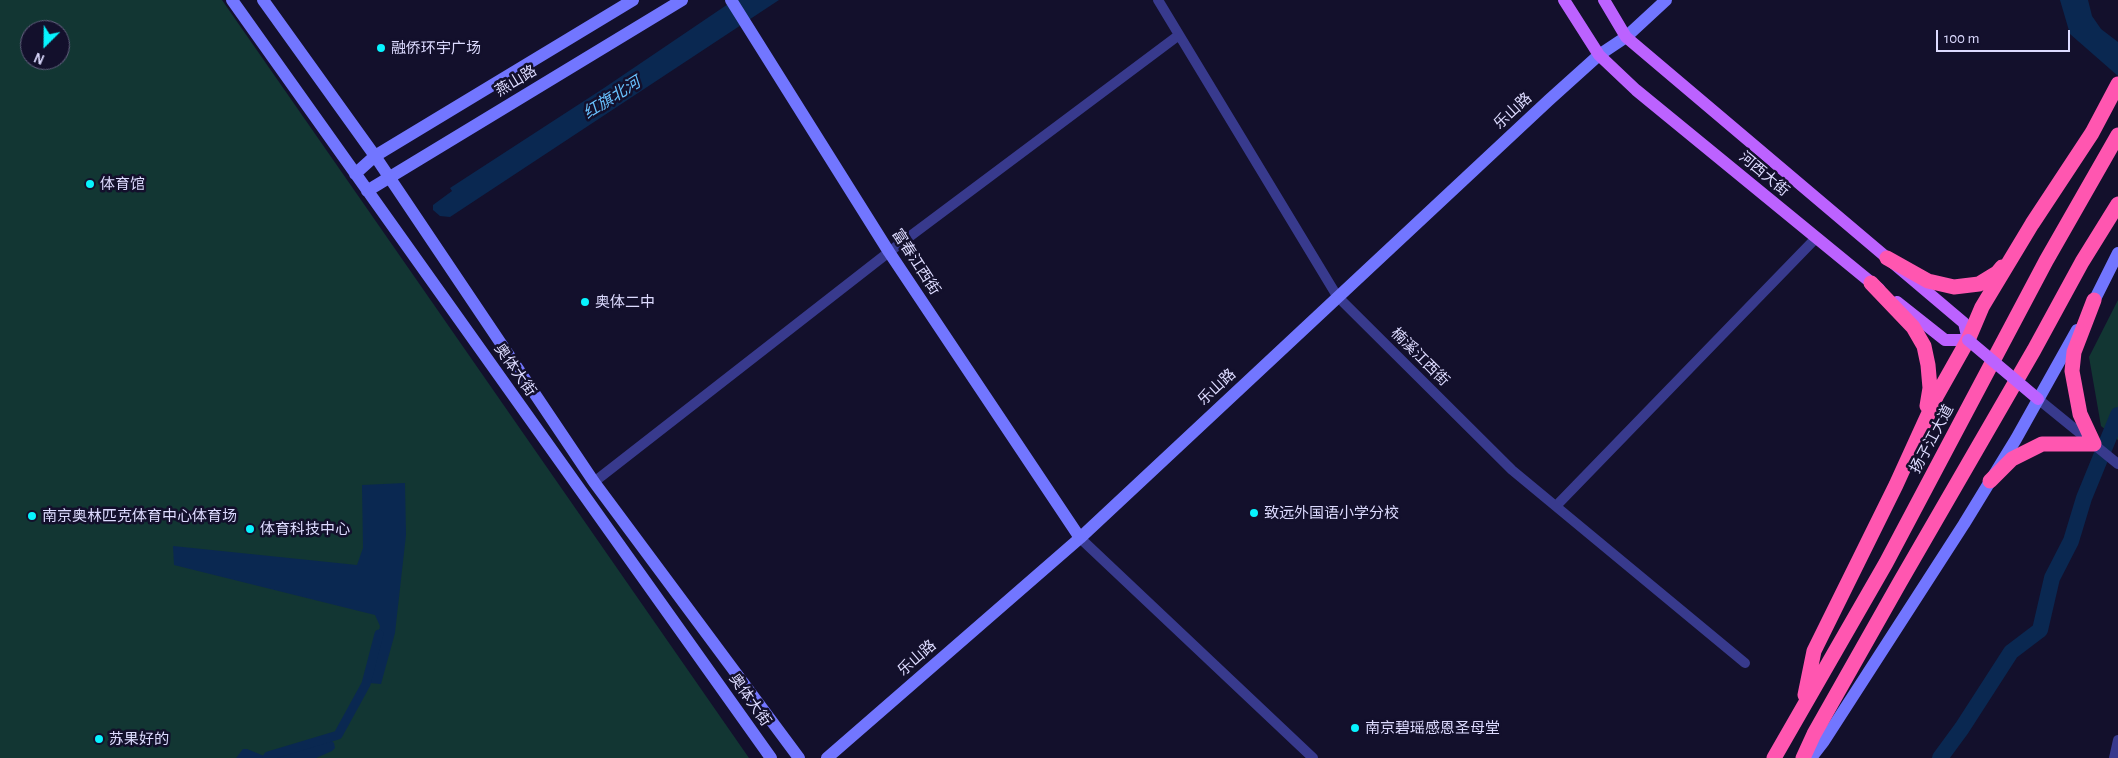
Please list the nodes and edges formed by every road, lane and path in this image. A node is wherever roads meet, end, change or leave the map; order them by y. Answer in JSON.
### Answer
{"nodes":[{"id":1,"x":232,"y":0,"type":"edge"},
{"id":2,"x":263,"y":0,"type":"edge"},
{"id":3,"x":633,"y":0,"type":"edge"},
{"id":4,"x":682,"y":0,"type":"edge"},
{"id":5,"x":731,"y":0,"type":"edge"},
{"id":6,"x":1158,"y":0,"type":"edge"},
{"id":7,"x":1564,"y":0,"type":"edge"},
{"id":8,"x":1604,"y":0,"type":"edge"},
{"id":9,"x":1666,"y":0,"type":"edge"},
{"id":10,"x":1179,"y":35,"type":"junction"},
{"id":11,"x":1626,"y":37,"type":"junction"},
{"id":12,"x":1599,"y":55,"type":"junction"},
{"id":13,"x":2117,"y":86,"type":"edge"},
{"id":14,"x":2118,"y":135,"type":"edge"},
{"id":15,"x":375,"y":156,"type":"junction"},
{"id":16,"x":355,"y":174,"type":"junction"},
{"id":17,"x":388,"y":178,"type":"junction"},
{"id":18,"x":367,"y":191,"type":"junction"},
{"id":19,"x":2118,"y":204,"type":"edge"},
{"id":20,"x":1816,"y":238,"type":"junction"},
{"id":21,"x":2017,"y":248,"type":"junction"},
{"id":22,"x":890,"y":252,"type":"junction"},
{"id":23,"x":2118,"y":253,"type":"edge"},
{"id":24,"x":1887,"y":258,"type":"junction"},
{"id":25,"x":1871,"y":283,"type":"junction"},
{"id":26,"x":1337,"y":296,"type":"junction"},
{"id":27,"x":2094,"y":300,"type":"junction"},
{"id":28,"x":1968,"y":340,"type":"junction"},
{"id":29,"x":2038,"y":399,"type":"junction"},
{"id":30,"x":1922,"y":427,"type":"junction"},
{"id":31,"x":2094,"y":445,"type":"junction"},
{"id":32,"x":2118,"y":464,"type":"edge"},
{"id":33,"x":1990,"y":481,"type":"junction"},
{"id":34,"x":594,"y":482,"type":"junction"},
{"id":35,"x":1556,"y":506,"type":"junction"},
{"id":36,"x":1080,"y":538,"type":"junction"},
{"id":37,"x":1745,"y":663,"type":"dead end"},
{"id":38,"x":1803,"y":706,"type":"junction"},
{"id":39,"x":2118,"y":740,"type":"edge"},
{"id":40,"x":771,"y":758,"type":"edge"},
{"id":41,"x":799,"y":758,"type":"edge"},
{"id":42,"x":827,"y":758,"type":"edge"},
{"id":43,"x":1313,"y":758,"type":"edge"},
{"id":44,"x":1774,"y":758,"type":"edge"},
{"id":45,"x":1803,"y":758,"type":"edge"},
{"id":46,"x":1811,"y":758,"type":"edge"},
{"id":47,"x":2114,"y":758,"type":"edge"}],
"edges":[{"from":1,"to":16,"type":"main road","name":"奥体大街"},
{"from":2,"to":15,"type":"main road","name":"奥体大街"},
{"from":3,"to":15,"type":"main road","name":"燕山路"},
{"from":4,"to":17,"type":"main road","name":"燕山路"},
{"from":5,"to":22,"type":"main road","name":"富春江西街"},
{"from":6,"to":10,"type":"street","name":"楠溪江西街"},
{"from":7,"to":12,"type":"main road","name":"河西大街"},
{"from":8,"to":11,"type":"main road","name":"河西大街"},
{"from":9,"to":11,"type":"main road","name":"乐山路"},
{"from":10,"to":22,"type":"street"},
{"from":10,"to":26,"type":"street","name":"楠溪江西街"},
{"from":11,"to":12,"type":"main road","name":"乐山路"},
{"from":11,"to":24,"type":"main road","name":"河西大街"},
{"from":12,"to":20,"type":"main road","name":"河西大街"},
{"from":12,"to":26,"type":"main road","name":"乐山路"},
{"from":13,"to":21,"type":"highway"},
{"from":14,"to":38,"type":"highway","name":"扬子江大道"},
{"from":15,"to":16,"type":"main road","name":"燕山路"},
{"from":15,"to":17,"type":"main road","name":"奥体大街"},
{"from":16,"to":18,"type":"main road","name":"奥体大街"},
{"from":17,"to":18,"type":"main road","name":"燕山路"},
{"from":17,"to":34,"type":"main road","name":"奥体大街"},
{"from":18,"to":40,"type":"main road","name":"奥体大街"},
{"from":19,"to":45,"type":"highway"},
{"from":20,"to":25,"type":"main road","name":"河西大街"},
{"from":20,"to":35,"type":"street"},
{"from":21,"to":24,"type":"highway"},
{"from":21,"to":28,"type":"highway"},
{"from":22,"to":34,"type":"street"},
{"from":22,"to":36,"type":"main road","name":"富春江西街"},
{"from":23,"to":27,"type":"main road"},
{"from":24,"to":28,"type":"main road","name":"河西大街"},
{"from":25,"to":28,"type":"main road","name":"河西大街"},
{"from":25,"to":30,"type":"highway"},
{"from":26,"to":35,"type":"street","name":"楠溪江西街"},
{"from":26,"to":36,"type":"main road","name":"乐山路"},
{"from":27,"to":29,"type":"main road"},
{"from":27,"to":31,"type":"highway"},
{"from":28,"to":29,"type":"main road","name":"河西大街","bridge":true},
{"from":28,"to":30,"type":"highway"},
{"from":29,"to":31,"type":"street","name":"河西大街"},
{"from":29,"to":33,"type":"main road"},
{"from":30,"to":38,"type":"highway"},
{"from":31,"to":32,"type":"street","name":"河西大街"},
{"from":31,"to":33,"type":"highway"},
{"from":33,"to":46,"type":"main road"},
{"from":34,"to":41,"type":"main road","name":"奥体大街"},
{"from":35,"to":37,"type":"street","name":"楠溪江西街"},
{"from":36,"to":42,"type":"main road","name":"乐山路"},
{"from":36,"to":43,"type":"street"},
{"from":38,"to":44,"type":"highway","name":"扬子江大道"},
{"from":39,"to":47,"type":"street"}]}
